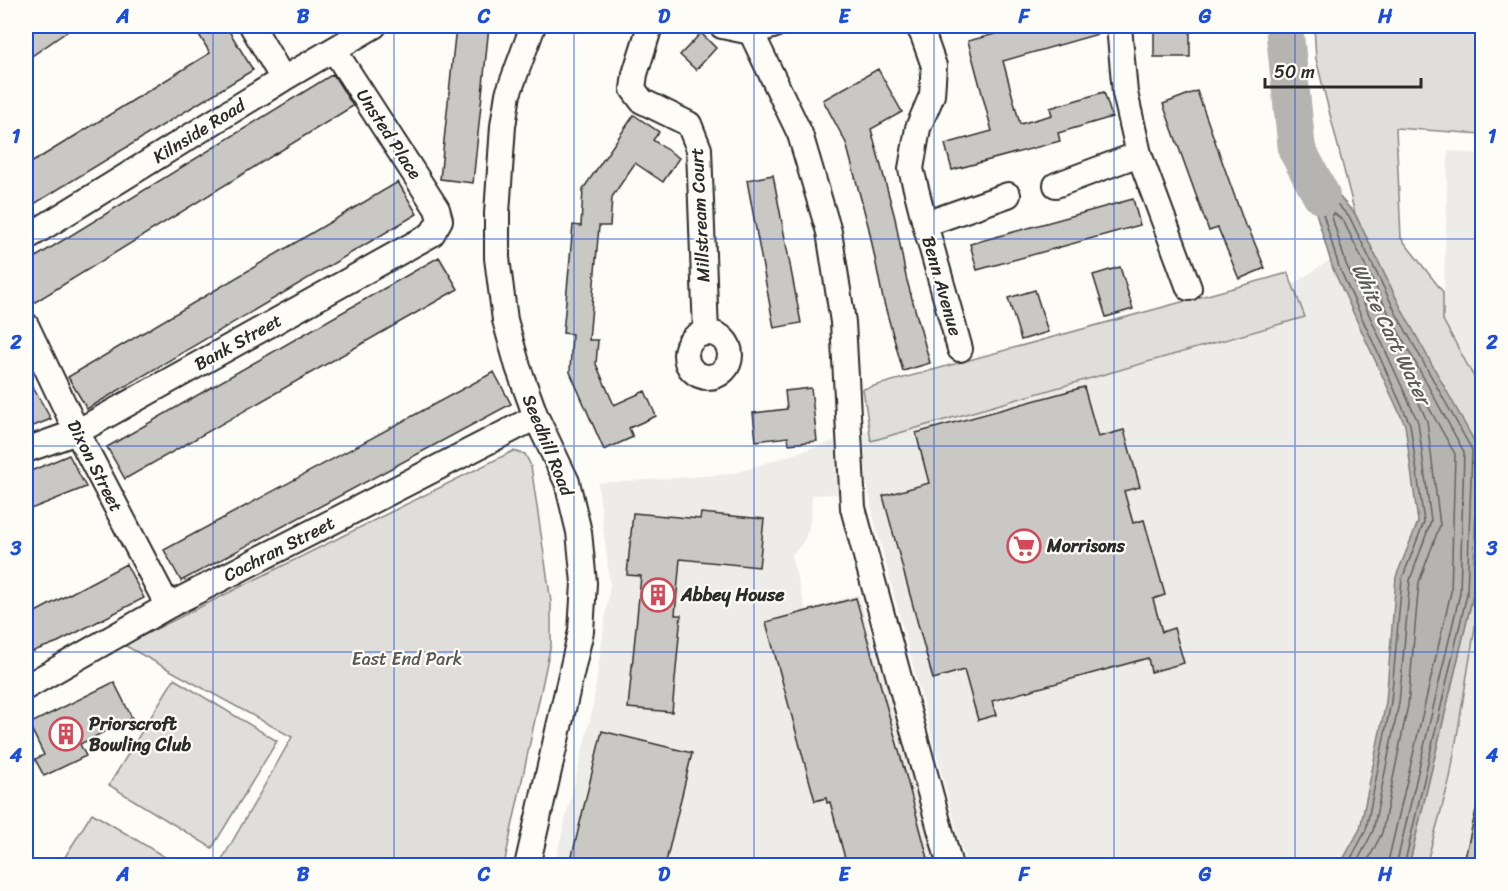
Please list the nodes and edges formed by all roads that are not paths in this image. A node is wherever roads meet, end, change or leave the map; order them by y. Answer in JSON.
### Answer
{"nodes":[{"id":1,"x":252,"y":26,"type":"edge"},
{"id":2,"x":374,"y":26,"type":"edge"},
{"id":3,"x":533,"y":26,"type":"edge"},
{"id":4,"x":650,"y":26,"type":"edge"},
{"id":5,"x":722,"y":26,"type":"edge"},
{"id":6,"x":1119,"y":26,"type":"edge"},
{"id":7,"x":762,"y":29,"type":"edge"},
{"id":8,"x":927,"y":29,"type":"edge"},
{"id":9,"x":334,"y":50,"type":"junction"},
{"id":10,"x":283,"y":79,"type":"junction"},
{"id":11,"x":1139,"y":154,"type":"junction"},
{"id":12,"x":1056,"y":184,"type":"dead end"},
{"id":13,"x":1008,"y":195,"type":"dead end"},
{"id":14,"x":440,"y":220,"type":"joint"},
{"id":15,"x":925,"y":224,"type":"junction"},
{"id":16,"x":26,"y":238,"type":"edge"},
{"id":17,"x":1189,"y":288,"type":"dead end"},
{"id":18,"x":26,"y":325,"type":"edge"},
{"id":19,"x":706,"y":333,"type":"dead end"},
{"id":20,"x":960,"y":349,"type":"dead end"},
{"id":21,"x":536,"y":417,"type":"junction"},
{"id":22,"x":77,"y":432,"type":"junction"},
{"id":23,"x":26,"y":450,"type":"edge"},
{"id":24,"x":168,"y":606,"type":"junction"},
{"id":25,"x":26,"y":687,"type":"edge"},
{"id":26,"x":527,"y":866,"type":"edge"},
{"id":27,"x":950,"y":866,"type":"edge"}],
"edges":[{"from":1,"to":10,"type":"street"},
{"from":2,"to":9,"type":"street","name":"Kilnside Road"},
{"from":3,"to":21,"type":"street","name":"Seedhill Road"},
{"from":4,"to":19,"type":"street","name":"Millstream Court"},
{"from":5,"to":7,"type":"street"},
{"from":6,"to":11,"type":"street"},
{"from":7,"to":27,"type":"street"},
{"from":8,"to":15,"type":"street","name":"Benn Avenue"},
{"from":9,"to":10,"type":"street","name":"Kilnside Road"},
{"from":9,"to":14,"type":"street","name":"Unsted Place"},
{"from":10,"to":16,"type":"street","name":"Kilnside Road"},
{"from":11,"to":12,"type":"street"},
{"from":11,"to":17,"type":"street"},
{"from":13,"to":15,"type":"street","name":"Benn Avenue"},
{"from":14,"to":22,"type":"street","name":"Bank Street"},
{"from":15,"to":20,"type":"street","name":"Benn Avenue"},
{"from":18,"to":22,"type":"street","name":"Dixon Street"},
{"from":21,"to":24,"type":"street","name":"Cochran Street"},
{"from":21,"to":26,"type":"street","name":"Seedhill Road"},
{"from":22,"to":23,"type":"street","name":"Bank Street"},
{"from":22,"to":24,"type":"street","name":"Dixon Street"},
{"from":24,"to":25,"type":"street","name":"Cochran Street"}]}
